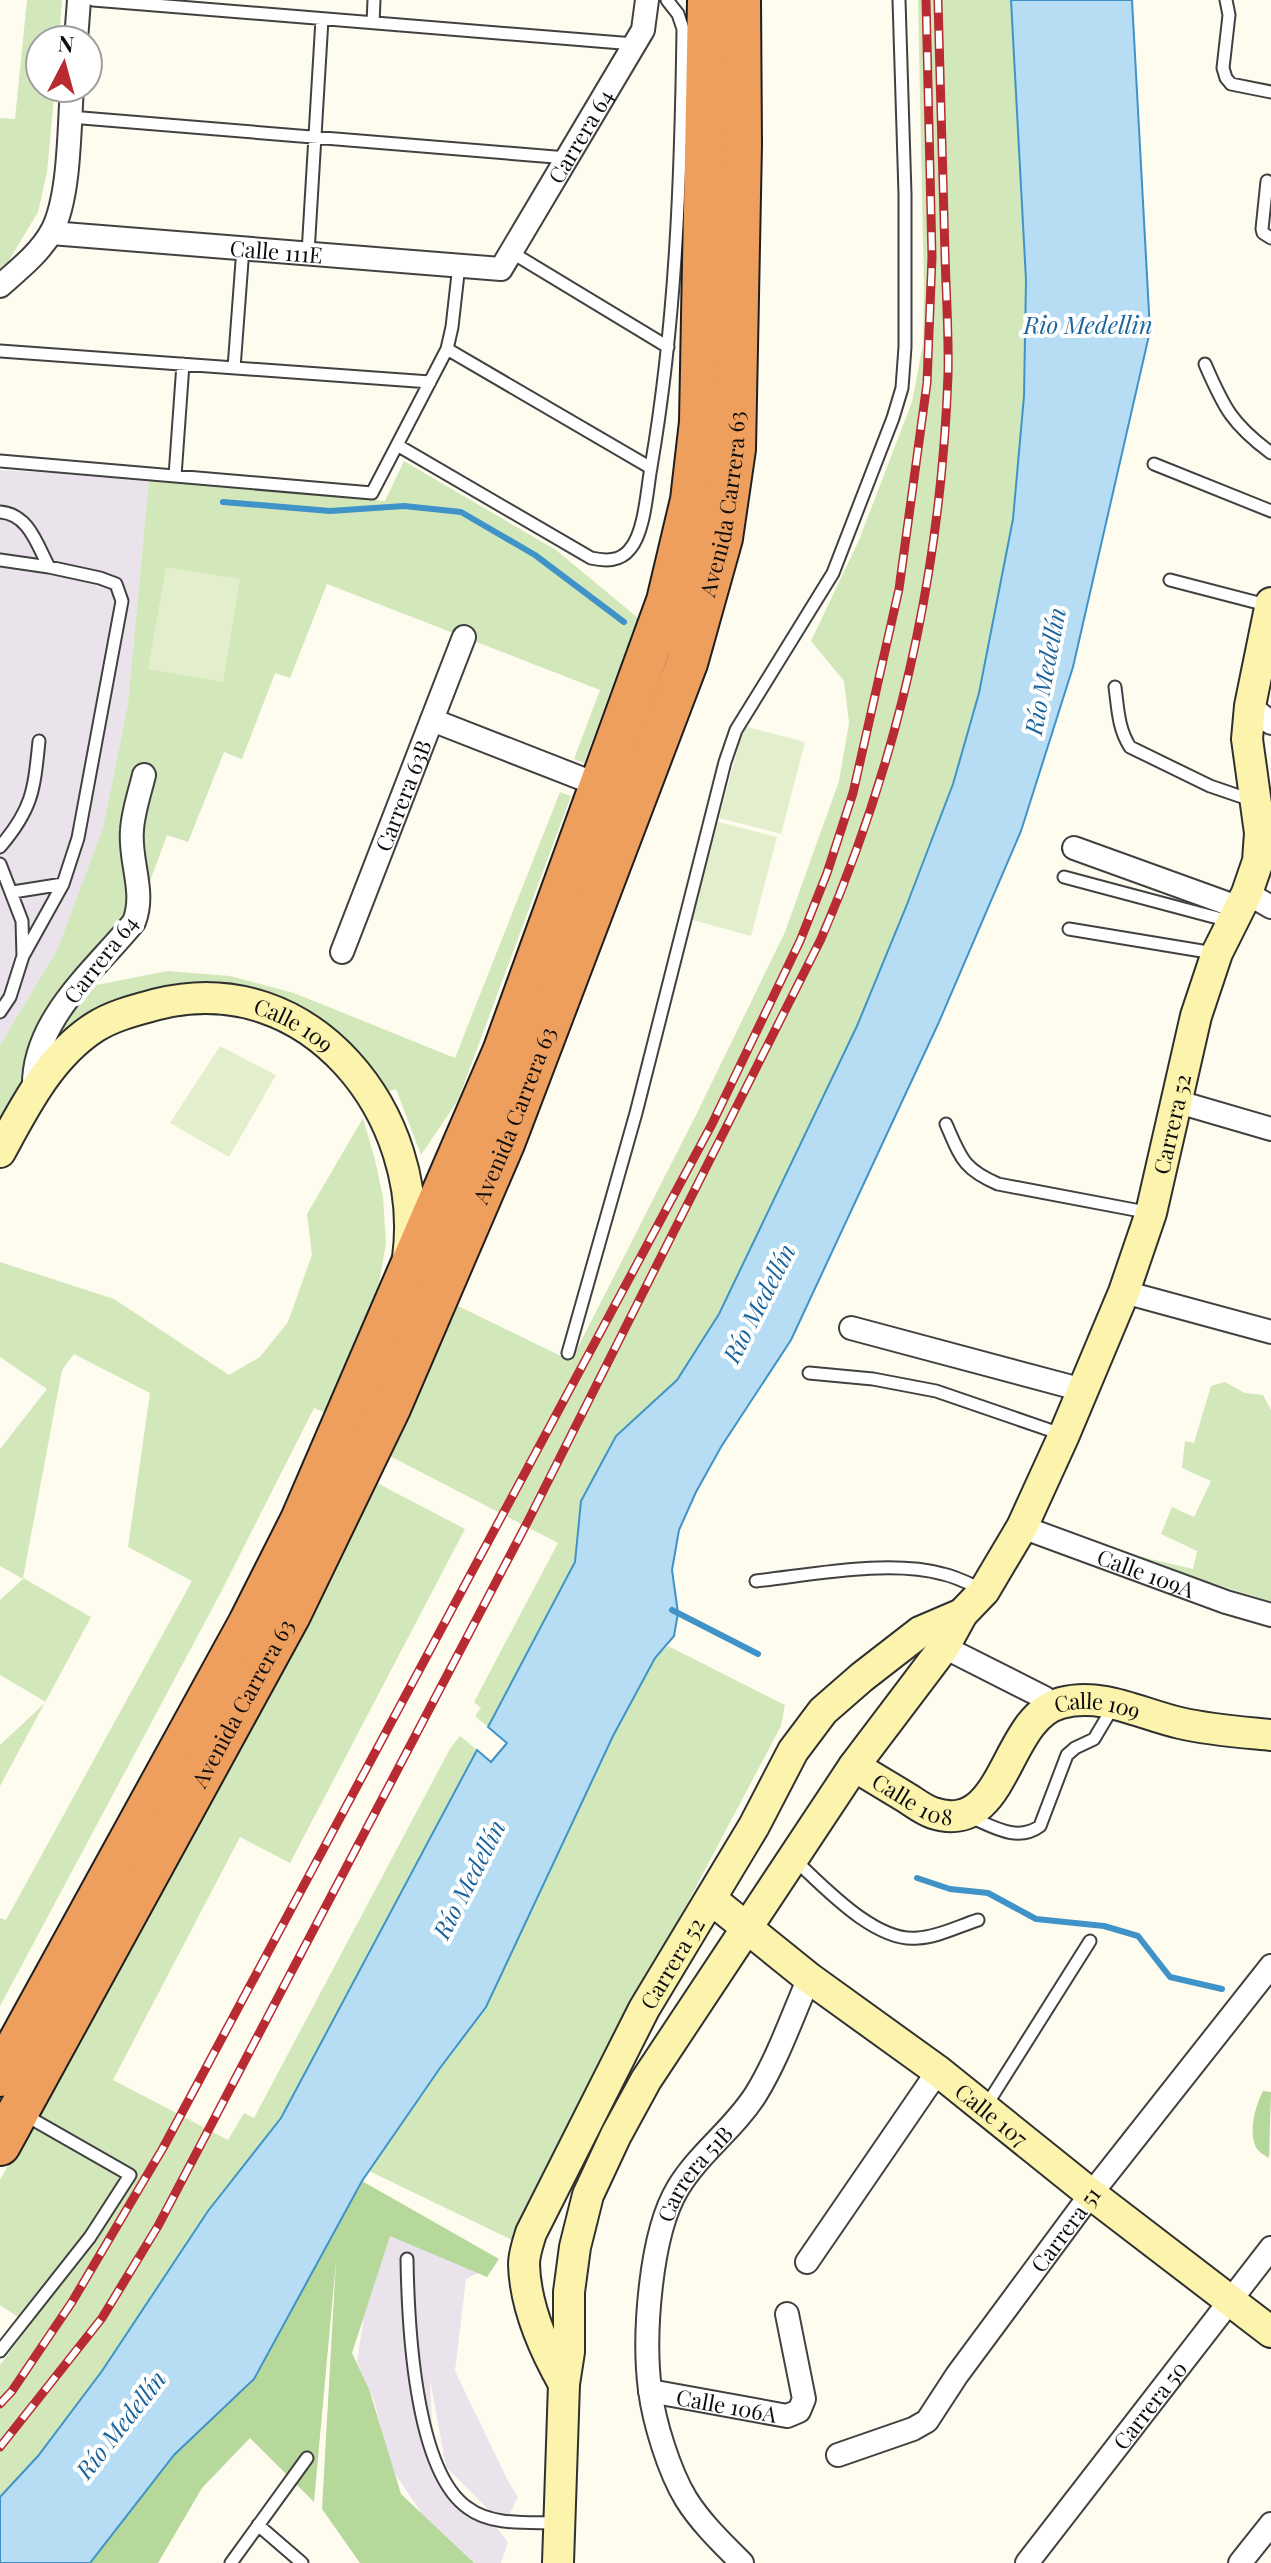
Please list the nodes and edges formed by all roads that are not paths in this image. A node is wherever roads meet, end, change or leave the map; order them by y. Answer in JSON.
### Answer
{"nodes":[{"id":1,"x":79,"y":0,"type":"edge"},
{"id":2,"x":93,"y":0,"type":"edge"},
{"id":3,"x":374,"y":0,"type":"edge"},
{"id":4,"x":647,"y":0,"type":"edge"},
{"id":5,"x":667,"y":0,"type":"edge"},
{"id":6,"x":708,"y":0,"type":"edge"},
{"id":7,"x":740,"y":0,"type":"edge"},
{"id":8,"x":899,"y":0,"type":"edge"},
{"id":9,"x":1226,"y":0,"type":"edge"},
{"id":10,"x":322,"y":19,"type":"junction"},
{"id":11,"x":373,"y":23,"type":"junction"},
{"id":12,"x":77,"y":24,"type":"edge"},
{"id":13,"x":635,"y":44,"type":"junction"},
{"id":14,"x":1271,"y":92,"type":"edge"},
{"id":15,"x":71,"y":104,"type":"edge"},
{"id":16,"x":70,"y":117,"type":"junction"},
{"id":17,"x":315,"y":137,"type":"junction"},
{"id":18,"x":567,"y":158,"type":"junction"},
{"id":19,"x":1267,"y":181,"type":"dead end"},
{"id":20,"x":51,"y":233,"type":"junction"},
{"id":21,"x":1271,"y":238,"type":"edge"},
{"id":22,"x":243,"y":248,"type":"junction"},
{"id":23,"x":308,"y":253,"type":"junction"},
{"id":24,"x":506,"y":261,"type":"junction"},
{"id":25,"x":459,"y":265,"type":"junction"},
{"id":26,"x":0,"y":286,"type":"edge"},
{"id":27,"x":668,"y":347,"type":"junction"},
{"id":28,"x":447,"y":349,"type":"junction"},
{"id":29,"x":0,"y":351,"type":"edge"},
{"id":30,"x":183,"y":364,"type":"junction"},
{"id":31,"x":1205,"y":364,"type":"dead end"},
{"id":32,"x":234,"y":368,"type":"junction"},
{"id":33,"x":430,"y":382,"type":"junction"},
{"id":34,"x":397,"y":445,"type":"junction"},
{"id":35,"x":1271,"y":453,"type":"edge"},
{"id":36,"x":0,"y":461,"type":"edge"},
{"id":37,"x":1154,"y":464,"type":"dead end"},
{"id":38,"x":651,"y":468,"type":"junction"},
{"id":39,"x":175,"y":476,"type":"junction"},
{"id":40,"x":1271,"y":511,"type":"edge"},
{"id":41,"x":0,"y":512,"type":"edge"},
{"id":42,"x":0,"y":560,"type":"edge"},
{"id":43,"x":49,"y":567,"type":"junction"},
{"id":44,"x":1170,"y":580,"type":"dead end"},
{"id":45,"x":1270,"y":604,"type":"edge"},
{"id":46,"x":464,"y":637,"type":"dead end"},
{"id":47,"x":1115,"y":687,"type":"dead end"},
{"id":48,"x":1260,"y":715,"type":"edge"},
{"id":49,"x":432,"y":720,"type":"junction"},
{"id":50,"x":39,"y":741,"type":"dead end"},
{"id":51,"x":144,"y":775,"type":"dead end"},
{"id":52,"x":601,"y":786,"type":"junction"},
{"id":53,"x":1255,"y":802,"type":"junction"},
{"id":54,"x":0,"y":847,"type":"edge"},
{"id":55,"x":1074,"y":848,"type":"dead end"},
{"id":56,"x":0,"y":864,"type":"edge"},
{"id":57,"x":1064,"y":877,"type":"dead end"},
{"id":58,"x":63,"y":884,"type":"junction"},
{"id":59,"x":13,"y":892,"type":"junction"},
{"id":60,"x":1248,"y":908,"type":"edge"},
{"id":61,"x":1069,"y":929,"type":"dead end"},
{"id":62,"x":342,"y":952,"type":"dead end"},
{"id":63,"x":1217,"y":953,"type":"junction"},
{"id":64,"x":23,"y":956,"type":"junction"},
{"id":65,"x":0,"y":1012,"type":"edge"},
{"id":66,"x":34,"y":1090,"type":"junction"},
{"id":67,"x":1175,"y":1101,"type":"junction"},
{"id":68,"x":946,"y":1124,"type":"dead end"},
{"id":69,"x":1271,"y":1129,"type":"edge"},
{"id":70,"x":0,"y":1152,"type":"edge"},
{"id":71,"x":1151,"y":1213,"type":"junction"},
{"id":72,"x":405,"y":1277,"type":"junction"},
{"id":73,"x":1124,"y":1292,"type":"junction"},
{"id":74,"x":851,"y":1328,"type":"dead end"},
{"id":75,"x":1271,"y":1332,"type":"edge"},
{"id":76,"x":568,"y":1353,"type":"dead end"},
{"id":77,"x":809,"y":1373,"type":"dead end"},
{"id":78,"x":1083,"y":1390,"type":"junction"},
{"id":79,"x":1064,"y":1435,"type":"junction"},
{"id":80,"x":1022,"y":1527,"type":"junction"},
{"id":81,"x":756,"y":1581,"type":"dead end"},
{"id":82,"x":984,"y":1591,"type":"junction"},
{"id":83,"x":962,"y":1614,"type":"junction"},
{"id":84,"x":1271,"y":1615,"type":"edge"},
{"id":85,"x":944,"y":1647,"type":"junction"},
{"id":86,"x":1045,"y":1698,"type":"dead end"},
{"id":87,"x":1115,"y":1703,"type":"junction"},
{"id":88,"x":1271,"y":1735,"type":"edge"},
{"id":89,"x":854,"y":1766,"type":"junction"},
{"id":90,"x":970,"y":1813,"type":"junction"},
{"id":91,"x":754,"y":1826,"type":"junction"},
{"id":92,"x":793,"y":1859,"type":"junction"},
{"id":93,"x":711,"y":1899,"type":"junction"},
{"id":94,"x":978,"y":1920,"type":"dead end"},
{"id":95,"x":747,"y":1927,"type":"junction"},
{"id":96,"x":1090,"y":1941,"type":"dead end"},
{"id":97,"x":1271,"y":1966,"type":"edge"},
{"id":98,"x":809,"y":1978,"type":"junction"},
{"id":99,"x":938,"y":2071,"type":"junction"},
{"id":100,"x":0,"y":2076,"type":"edge"},
{"id":101,"x":985,"y":2107,"type":"junction"},
{"id":102,"x":9,"y":2128,"type":"edge"},
{"id":103,"x":1091,"y":2194,"type":"junction"},
{"id":104,"x":1271,"y":2248,"type":"edge"},
{"id":105,"x":407,"y":2259,"type":"dead end"},
{"id":106,"x":807,"y":2262,"type":"dead end"},
{"id":107,"x":526,"y":2289,"type":"junction"},
{"id":108,"x":569,"y":2292,"type":"junction"},
{"id":109,"x":1231,"y":2301,"type":"junction"},
{"id":110,"x":787,"y":2314,"type":"dead end"},
{"id":111,"x":1271,"y":2332,"type":"edge"},
{"id":112,"x":0,"y":2351,"type":"edge"},
{"id":113,"x":564,"y":2384,"type":"junction"},
{"id":114,"x":650,"y":2391,"type":"junction"},
{"id":115,"x":838,"y":2455,"type":"dead end"},
{"id":116,"x":307,"y":2458,"type":"dead end"},
{"id":117,"x":558,"y":2523,"type":"junction"},
{"id":118,"x":1271,"y":2524,"type":"edge"},
{"id":119,"x":258,"y":2525,"type":"junction"},
{"id":120,"x":231,"y":2563,"type":"edge"},
{"id":121,"x":302,"y":2563,"type":"edge"},
{"id":122,"x":558,"y":2563,"type":"edge"},
{"id":123,"x":742,"y":2563,"type":"edge"},
{"id":124,"x":1027,"y":2563,"type":"edge"},
{"id":125,"x":1240,"y":2563,"type":"edge"}],
"edges":[{"from":1,"to":12,"type":"street"},
{"from":2,"to":10,"type":"lane"},
{"from":3,"to":11,"type":"lane"},
{"from":4,"to":13,"type":"street","name":"Carrera 64"},
{"from":5,"to":27,"type":"lane"},
{"from":6,"to":52,"type":"highway","name":"Avenida Carrera 63"},
{"from":7,"to":102,"type":"highway","name":"Avenida Carrera 63"},
{"from":8,"to":76,"type":"lane"},
{"from":9,"to":14,"type":"lane"},
{"from":10,"to":11,"type":"lane"},
{"from":10,"to":17,"type":"lane"},
{"from":11,"to":13,"type":"lane"},
{"from":13,"to":18,"type":"street","name":"Carrera 64"},
{"from":15,"to":16,"type":"street"},
{"from":16,"to":17,"type":"lane"},
{"from":16,"to":20,"type":"street"},
{"from":17,"to":18,"type":"lane"},
{"from":17,"to":23,"type":"lane"},
{"from":18,"to":24,"type":"street","name":"Carrera 64"},
{"from":19,"to":21,"type":"lane"},
{"from":20,"to":22,"type":"street","name":"Calle 111E"},
{"from":20,"to":26,"type":"street"},
{"from":22,"to":23,"type":"street","name":"Calle 111E"},
{"from":22,"to":32,"type":"lane"},
{"from":23,"to":25,"type":"street","name":"Calle 111E"},
{"from":24,"to":25,"type":"street","name":"Calle 111E"},
{"from":24,"to":27,"type":"lane","name":"Calle 111E"},
{"from":25,"to":28,"type":"lane"},
{"from":27,"to":38,"type":"lane"},
{"from":28,"to":33,"type":"lane"},
{"from":28,"to":38,"type":"lane"},
{"from":29,"to":30,"type":"lane"},
{"from":30,"to":32,"type":"lane"},
{"from":30,"to":39,"type":"lane"},
{"from":31,"to":35,"type":"lane"},
{"from":32,"to":33,"type":"lane"},
{"from":33,"to":34,"type":"lane"},
{"from":34,"to":38,"type":"lane"},
{"from":34,"to":39,"type":"lane"},
{"from":36,"to":39,"type":"lane"},
{"from":37,"to":40,"type":"lane"},
{"from":41,"to":43,"type":"lane"},
{"from":42,"to":43,"type":"lane"},
{"from":43,"to":58,"type":"lane"},
{"from":44,"to":45,"type":"lane"},
{"from":45,"to":48,"type":"main road","name":"Carrera 52"},
{"from":46,"to":49,"type":"street","name":"Carrera 63B"},
{"from":47,"to":53,"type":"lane"},
{"from":48,"to":53,"type":"main road","name":"Carrera 52"},
{"from":49,"to":52,"type":"street"},
{"from":49,"to":62,"type":"street","name":"Carrera 63B"},
{"from":50,"to":54,"type":"lane"},
{"from":51,"to":66,"type":"street","name":"Carrera 64"},
{"from":52,"to":72,"type":"highway","name":"Avenida Carrera 63"},
{"from":53,"to":60,"type":"main road","name":"Carrera 52"},
{"from":55,"to":60,"type":"street"},
{"from":56,"to":59,"type":"lane"},
{"from":57,"to":60,"type":"lane"},
{"from":58,"to":59,"type":"lane"},
{"from":58,"to":64,"type":"lane"},
{"from":59,"to":64,"type":"lane"},
{"from":60,"to":63,"type":"main road","name":"Carrera 52"},
{"from":61,"to":63,"type":"lane"},
{"from":63,"to":67,"type":"main road","name":"Carrera 52"},
{"from":64,"to":65,"type":"lane"},
{"from":66,"to":70,"type":"main road","name":"Calle 109"},
{"from":66,"to":72,"type":"main road","name":"Calle 109"},
{"from":67,"to":69,"type":"street"},
{"from":67,"to":71,"type":"main road","name":"Carrera 52"},
{"from":68,"to":71,"type":"lane"},
{"from":71,"to":73,"type":"main road","name":"Carrera 52"},
{"from":72,"to":100,"type":"highway","name":"Avenida Carrera 63"},
{"from":73,"to":75,"type":"street"},
{"from":73,"to":78,"type":"main road","name":"Carrera 52"},
{"from":74,"to":78,"type":"street"},
{"from":77,"to":79,"type":"lane"},
{"from":78,"to":79,"type":"main road","name":"Carrera 52"},
{"from":79,"to":80,"type":"main road","name":"Carrera 52"},
{"from":80,"to":82,"type":"main road","name":"Carrera 52"},
{"from":80,"to":84,"type":"street","name":"Calle 109A"},
{"from":81,"to":82,"type":"lane"},
{"from":82,"to":83,"type":"main road","name":"Carrera 52"},
{"from":83,"to":85,"type":"main road","name":"Carrera 52"},
{"from":83,"to":91,"type":"main road","name":"Carrera 52"},
{"from":85,"to":86,"type":"street"},
{"from":85,"to":89,"type":"main road","name":"Carrera 52"},
{"from":87,"to":88,"type":"main road","name":"Calle 109"},
{"from":87,"to":90,"type":"main road","name":"Calle 109"},
{"from":87,"to":90,"type":"lane"},
{"from":89,"to":90,"type":"main road","name":"Calle 108"},
{"from":89,"to":92,"type":"main road","name":"Carrera 52"},
{"from":91,"to":92,"type":"main road"},
{"from":91,"to":93,"type":"main road","name":"Carrera 52"},
{"from":92,"to":94,"type":"lane"},
{"from":92,"to":95,"type":"main road","name":"Carrera 52"},
{"from":93,"to":95,"type":"main road","name":"Calle 107"},
{"from":93,"to":107,"type":"main road","name":"Carrera 52"},
{"from":95,"to":98,"type":"main road","name":"Calle 107"},
{"from":95,"to":108,"type":"main road","name":"Carrera 52"},
{"from":96,"to":101,"type":"lane"},
{"from":97,"to":103,"type":"street","name":"Carrera 51"},
{"from":98,"to":99,"type":"main road","name":"Calle 107"},
{"from":98,"to":114,"type":"street","name":"Carrera 51B"},
{"from":99,"to":101,"type":"main road","name":"Calle 107"},
{"from":99,"to":106,"type":"street"},
{"from":101,"to":103,"type":"main road","name":"Calle 107"},
{"from":102,"to":112,"type":"lane"},
{"from":103,"to":109,"type":"main road","name":"Calle 107"},
{"from":103,"to":115,"type":"street","name":"Carrera 51"},
{"from":104,"to":109,"type":"street","name":"Carrera 50"},
{"from":105,"to":117,"type":"lane"},
{"from":107,"to":108,"type":"main road"},
{"from":107,"to":113,"type":"main road","name":"Carrera 52"},
{"from":108,"to":113,"type":"main road","name":"Carrera 52"},
{"from":109,"to":111,"type":"main road","name":"Calle 107"},
{"from":109,"to":124,"type":"street","name":"Carrera 50"},
{"from":110,"to":114,"type":"street","name":"Calle 106A"},
{"from":113,"to":117,"type":"main road","name":"Carrera 52"},
{"from":114,"to":123,"type":"street","name":"Carrera 51B"},
{"from":116,"to":119,"type":"lane"},
{"from":117,"to":122,"type":"main road","name":"Carrera 52"},
{"from":118,"to":125,"type":"street"},
{"from":119,"to":120,"type":"lane"},
{"from":119,"to":121,"type":"lane"}]}
